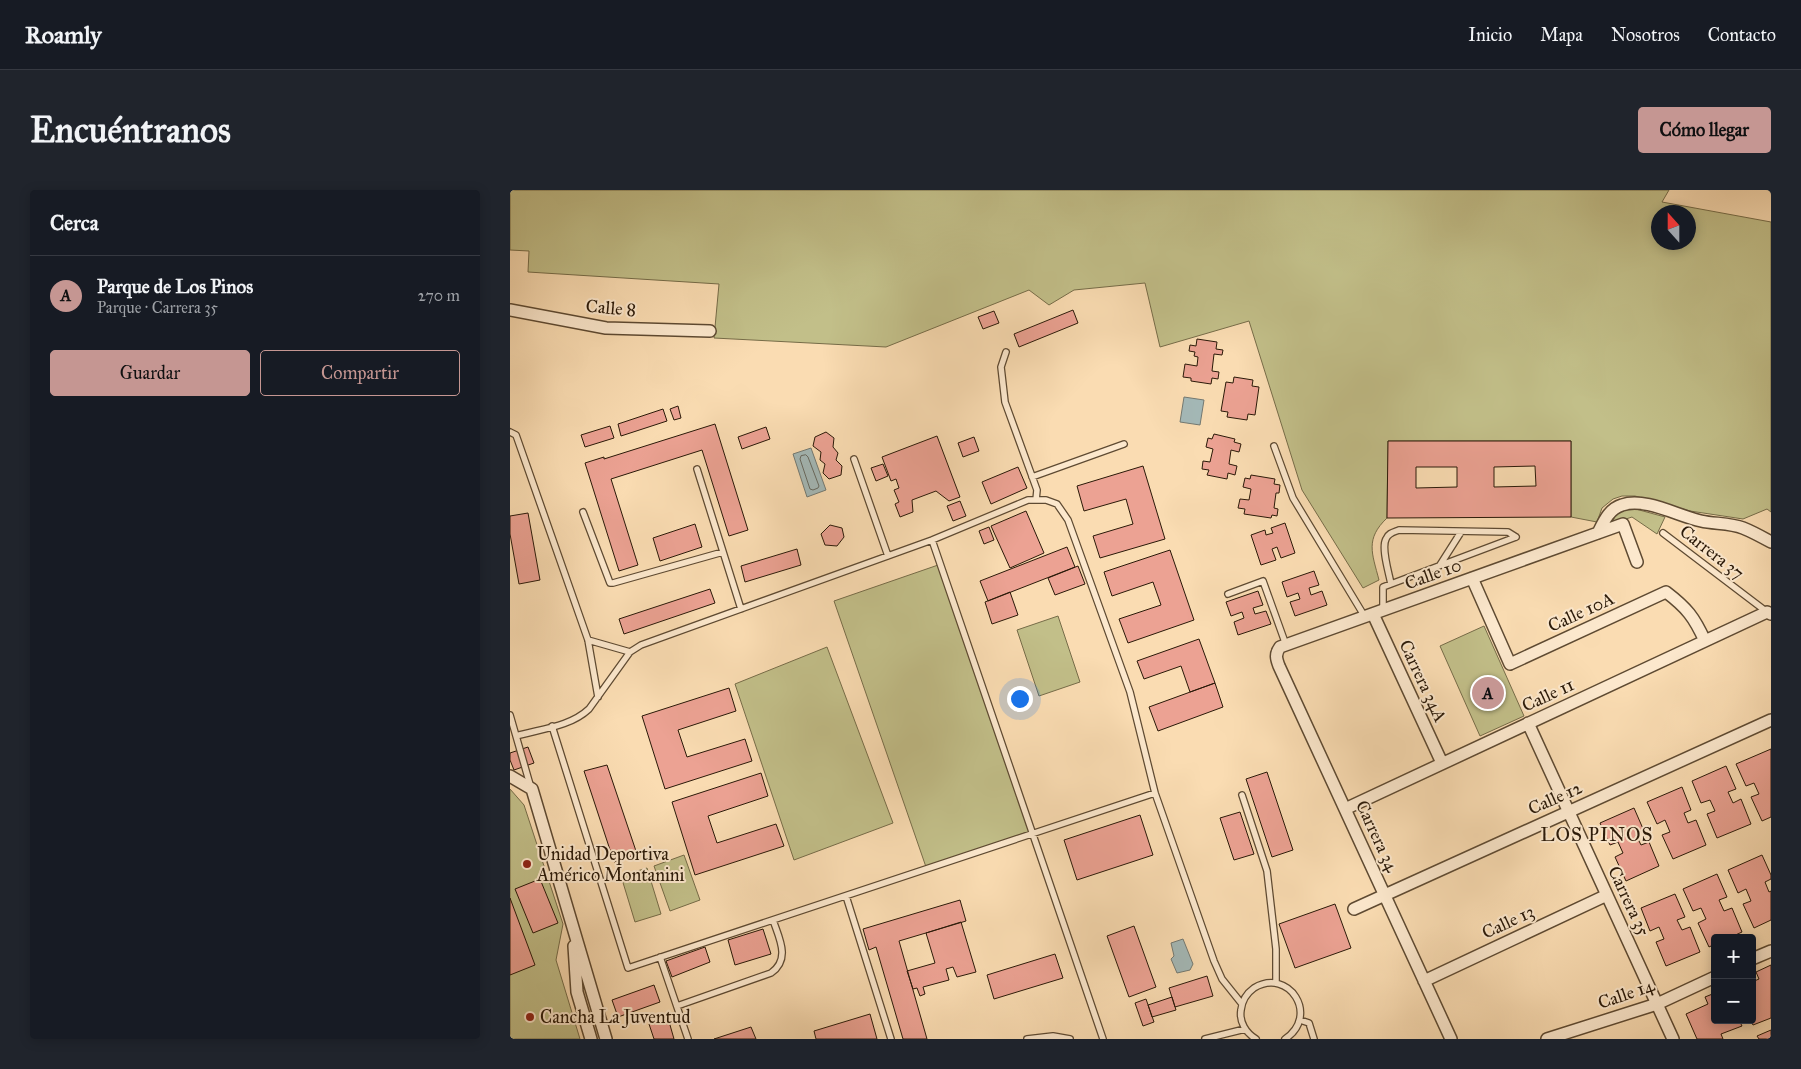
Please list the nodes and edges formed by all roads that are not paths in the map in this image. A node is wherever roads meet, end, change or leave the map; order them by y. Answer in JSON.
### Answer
{"nodes":[{"id":1,"x":510,"y":310,"type":"edge"},
{"id":2,"x":710,"y":331,"type":"dead end"},
{"id":3,"x":1006,"y":352,"type":"dead end"},
{"id":4,"x":510,"y":432,"type":"edge"},
{"id":5,"x":1124,"y":444,"type":"dead end"},
{"id":6,"x":1274,"y":446,"type":"dead end"},
{"id":7,"x":854,"y":459,"type":"dead end"},
{"id":8,"x":698,"y":469,"type":"dead end"},
{"id":9,"x":1032,"y":477,"type":"junction"},
{"id":10,"x":1036,"y":500,"type":"junction"},
{"id":11,"x":583,"y":512,"type":"dead end"},
{"id":12,"x":1461,"y":532,"type":"junction"},
{"id":13,"x":1598,"y":533,"type":"junction"},
{"id":14,"x":1663,"y":533,"type":"dead end"},
{"id":15,"x":932,"y":540,"type":"junction"},
{"id":16,"x":1771,"y":542,"type":"edge"},
{"id":17,"x":723,"y":552,"type":"junction"},
{"id":18,"x":888,"y":556,"type":"junction"},
{"id":19,"x":1637,"y":562,"type":"dead end"},
{"id":20,"x":1440,"y":565,"type":"junction"},
{"id":21,"x":1472,"y":578,"type":"junction"},
{"id":22,"x":1391,"y":584,"type":"junction"},
{"id":23,"x":1228,"y":594,"type":"dead end"},
{"id":24,"x":742,"y":609,"type":"junction"},
{"id":25,"x":1769,"y":613,"type":"edge"},
{"id":26,"x":1374,"y":614,"type":"junction"},
{"id":27,"x":588,"y":640,"type":"junction"},
{"id":28,"x":1705,"y":641,"type":"junction"},
{"id":29,"x":1283,"y":646,"type":"junction"},
{"id":30,"x":630,"y":652,"type":"junction"},
{"id":31,"x":598,"y":697,"type":"junction"},
{"id":32,"x":510,"y":715,"type":"edge"},
{"id":33,"x":1771,"y":720,"type":"edge"},
{"id":34,"x":1528,"y":724,"type":"junction"},
{"id":35,"x":552,"y":726,"type":"junction"},
{"id":36,"x":516,"y":736,"type":"junction"},
{"id":37,"x":1442,"y":763,"type":"junction"},
{"id":38,"x":510,"y":776,"type":"edge"},
{"id":39,"x":532,"y":789,"type":"junction"},
{"id":40,"x":1155,"y":793,"type":"junction"},
{"id":41,"x":1242,"y":795,"type":"dead end"},
{"id":42,"x":1345,"y":808,"type":"junction"},
{"id":43,"x":1569,"y":812,"type":"junction"},
{"id":44,"x":1034,"y":834,"type":"junction"},
{"id":45,"x":1385,"y":895,"type":"junction"},
{"id":46,"x":1607,"y":895,"type":"junction"},
{"id":47,"x":846,"y":896,"type":"junction"},
{"id":48,"x":1354,"y":909,"type":"dead end"},
{"id":49,"x":773,"y":920,"type":"junction"},
{"id":50,"x":572,"y":922,"type":"junction"},
{"id":51,"x":1771,"y":951,"type":"edge"},
{"id":52,"x":660,"y":957,"type":"junction"},
{"id":53,"x":1756,"y":957,"type":"edge"},
{"id":54,"x":1711,"y":979,"type":"edge"},
{"id":55,"x":1424,"y":981,"type":"junction"},
{"id":56,"x":1276,"y":983,"type":"junction"},
{"id":57,"x":1242,"y":1004,"type":"junction"},
{"id":58,"x":1657,"y":1004,"type":"junction"},
{"id":59,"x":676,"y":1006,"type":"junction"},
{"id":60,"x":1300,"y":1020,"type":"junction"},
{"id":61,"x":1245,"y":1029,"type":"junction"},
{"id":62,"x":1569,"y":1036,"type":"edge"},
{"id":63,"x":1551,"y":1038,"type":"edge"},
{"id":64,"x":591,"y":1039,"type":"edge"},
{"id":65,"x":606,"y":1039,"type":"edge"},
{"id":66,"x":688,"y":1039,"type":"edge"},
{"id":67,"x":891,"y":1039,"type":"edge"},
{"id":68,"x":1027,"y":1039,"type":"edge"},
{"id":69,"x":1070,"y":1039,"type":"edge"},
{"id":70,"x":1103,"y":1039,"type":"edge"},
{"id":71,"x":1205,"y":1039,"type":"edge"},
{"id":72,"x":1256,"y":1039,"type":"edge"},
{"id":73,"x":1285,"y":1039,"type":"edge"},
{"id":74,"x":1314,"y":1039,"type":"edge"},
{"id":75,"x":1451,"y":1039,"type":"edge"},
{"id":76,"x":1673,"y":1039,"type":"edge"}],
"edges":[{"from":1,"to":2,"type":"street","name":"Calle 8"},
{"from":3,"to":9,"type":"lane"},
{"from":4,"to":27,"type":"lane"},
{"from":5,"to":9,"type":"lane"},
{"from":6,"to":26,"type":"lane"},
{"from":7,"to":18,"type":"lane"},
{"from":8,"to":17,"type":"lane"},
{"from":9,"to":10,"type":"lane"},
{"from":10,"to":15,"type":"lane"},
{"from":10,"to":40,"type":"lane"},
{"from":11,"to":17,"type":"lane"},
{"from":12,"to":20,"type":"lane"},
{"from":12,"to":20,"type":"lane"},
{"from":12,"to":22,"type":"lane"},
{"from":13,"to":16,"type":"street"},
{"from":13,"to":19,"type":"street","name":"Calle 10"},
{"from":13,"to":21,"type":"street","name":"Calle 10"},
{"from":14,"to":25,"type":"lane","name":"Carrera 37"},
{"from":15,"to":18,"type":"lane"},
{"from":15,"to":44,"type":"lane"},
{"from":17,"to":24,"type":"lane"},
{"from":18,"to":24,"type":"lane"},
{"from":20,"to":22,"type":"lane"},
{"from":21,"to":26,"type":"street","name":"Calle 10"},
{"from":21,"to":28,"type":"street","name":"Calle 10A"},
{"from":22,"to":26,"type":"lane"},
{"from":23,"to":29,"type":"lane"},
{"from":24,"to":30,"type":"lane"},
{"from":25,"to":28,"type":"street","name":"Calle 11"},
{"from":26,"to":29,"type":"street","name":"Calle 10"},
{"from":26,"to":37,"type":"street","name":"Carrera 34A"},
{"from":27,"to":30,"type":"lane"},
{"from":27,"to":31,"type":"lane"},
{"from":28,"to":34,"type":"street","name":"Calle 11"},
{"from":29,"to":42,"type":"street","name":"Carrera 34"},
{"from":30,"to":31,"type":"lane"},
{"from":31,"to":35,"type":"lane"},
{"from":32,"to":36,"type":"lane"},
{"from":33,"to":43,"type":"street","name":"Calle 12"},
{"from":34,"to":37,"type":"street","name":"Calle 11"},
{"from":34,"to":43,"type":"street","name":"Carrera 35"},
{"from":35,"to":36,"type":"lane"},
{"from":35,"to":52,"type":"lane"},
{"from":36,"to":39,"type":"lane"},
{"from":37,"to":42,"type":"street","name":"Calle 11"},
{"from":38,"to":39,"type":"street"},
{"from":39,"to":50,"type":"street"},
{"from":40,"to":44,"type":"lane"},
{"from":40,"to":57,"type":"lane"},
{"from":41,"to":56,"type":"lane"},
{"from":42,"to":45,"type":"street","name":"Carrera 34"},
{"from":43,"to":45,"type":"street","name":"Calle 12"},
{"from":43,"to":46,"type":"street","name":"Carrera 35"},
{"from":44,"to":47,"type":"lane"},
{"from":44,"to":70,"type":"lane"},
{"from":45,"to":48,"type":"street","name":"Calle 12"},
{"from":45,"to":55,"type":"street","name":"Carrera 34"},
{"from":46,"to":55,"type":"street","name":"Calle 13"},
{"from":46,"to":58,"type":"street","name":"Carrera 35"},
{"from":47,"to":49,"type":"lane"},
{"from":47,"to":67,"type":"lane"},
{"from":49,"to":52,"type":"lane"},
{"from":49,"to":59,"type":"lane"},
{"from":50,"to":64,"type":"street"},
{"from":50,"to":65,"type":"street"},
{"from":51,"to":53,"type":"street"},
{"from":52,"to":59,"type":"lane"},
{"from":54,"to":58,"type":"street","name":"Calle 14"},
{"from":55,"to":75,"type":"street","name":"Carrera 34"},
{"from":56,"to":57,"type":"lane"},
{"from":56,"to":60,"type":"lane"},
{"from":57,"to":61,"type":"lane"},
{"from":58,"to":62,"type":"street","name":"Calle 14"},
{"from":58,"to":76,"type":"street","name":"Carrera 35"},
{"from":59,"to":66,"type":"lane"},
{"from":60,"to":73,"type":"lane"},
{"from":60,"to":74,"type":"lane"},
{"from":61,"to":71,"type":"lane"},
{"from":61,"to":72,"type":"lane"},
{"from":62,"to":63,"type":"street","name":"Calle 14"},
{"from":68,"to":69,"type":"lane"}]}
